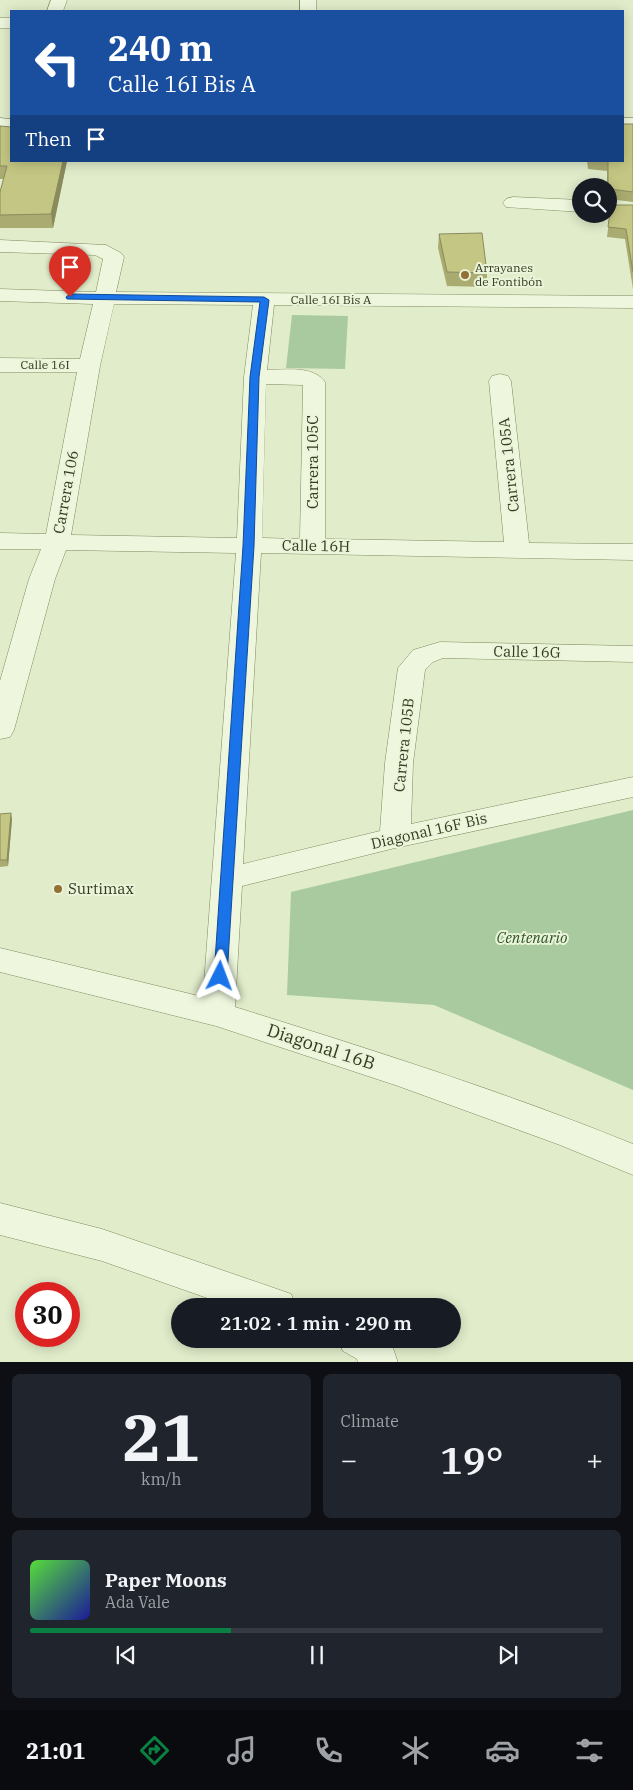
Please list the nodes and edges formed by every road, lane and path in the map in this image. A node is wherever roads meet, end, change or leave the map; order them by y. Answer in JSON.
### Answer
{"nodes":[{"id":1,"x":513,"y":203,"type":"dead end"},
{"id":2,"x":572,"y":206,"type":"edge"},
{"id":3,"x":0,"y":246,"type":"edge"},
{"id":4,"x":0,"y":295,"type":"edge"},
{"id":5,"x":105,"y":298,"type":"junction"},
{"id":6,"x":264,"y":300,"type":"junction"},
{"id":7,"x":633,"y":302,"type":"edge"},
{"id":8,"x":0,"y":365,"type":"edge"},
{"id":9,"x":89,"y":366,"type":"junction"},
{"id":10,"x":255,"y":377,"type":"junction"},
{"id":11,"x":500,"y":381,"type":"dead end"},
{"id":12,"x":0,"y":541,"type":"edge"},
{"id":13,"x":56,"y":542,"type":"junction"},
{"id":14,"x":249,"y":546,"type":"junction"},
{"id":15,"x":312,"y":546,"type":"junction"},
{"id":16,"x":517,"y":549,"type":"junction"},
{"id":17,"x":633,"y":552,"type":"edge"},
{"id":18,"x":633,"y":654,"type":"edge"},
{"id":19,"x":423,"y":656,"type":"joint"},
{"id":20,"x":0,"y":730,"type":"edge"},
{"id":21,"x":633,"y":787,"type":"edge"},
{"id":22,"x":395,"y":838,"type":"junction"},
{"id":23,"x":227,"y":879,"type":"junction"},
{"id":24,"x":0,"y":960,"type":"edge"},
{"id":25,"x":218,"y":1014,"type":"junction"},
{"id":26,"x":633,"y":1160,"type":"edge"},
{"id":27,"x":0,"y":1218,"type":"edge"},
{"id":28,"x":254,"y":1298,"type":"edge"},
{"id":29,"x":373,"y":1348,"type":"edge"},
{"id":30,"x":378,"y":1362,"type":"edge"}],
"edges":[{"from":1,"to":2,"type":"street"},
{"from":3,"to":5,"type":"street","name":"Carrera 106"},
{"from":4,"to":5,"type":"street","name":"Calle 16I Bis A"},
{"from":5,"to":6,"type":"street","name":"Calle 16I Bis A"},
{"from":5,"to":9,"type":"street","name":"Carrera 106"},
{"from":6,"to":7,"type":"street","name":"Calle 16I Bis A"},
{"from":6,"to":10,"type":"street"},
{"from":8,"to":9,"type":"street","name":"Calle 16I"},
{"from":9,"to":13,"type":"street","name":"Carrera 106"},
{"from":10,"to":14,"type":"street"},
{"from":10,"to":15,"type":"street","name":"Carrera 105C"},
{"from":11,"to":16,"type":"street","name":"Carrera 105A"},
{"from":12,"to":13,"type":"street","name":"Calle 16H"},
{"from":13,"to":14,"type":"street","name":"Calle 16H"},
{"from":13,"to":20,"type":"street","name":"Carrera 106"},
{"from":14,"to":15,"type":"street","name":"Calle 16H"},
{"from":14,"to":23,"type":"street"},
{"from":15,"to":16,"type":"street","name":"Calle 16H"},
{"from":16,"to":17,"type":"street","name":"Calle 16H"},
{"from":18,"to":19,"type":"street","name":"Calle 16G"},
{"from":19,"to":22,"type":"street","name":"Carrera 105B"},
{"from":21,"to":22,"type":"street","name":"Diagonal 16F Bis"},
{"from":22,"to":23,"type":"street","name":"Diagonal 16F Bis"},
{"from":23,"to":25,"type":"street"},
{"from":24,"to":25,"type":"street","name":"Diagonal 16B"},
{"from":25,"to":26,"type":"street","name":"Diagonal 16B"},
{"from":27,"to":28,"type":"street"},
{"from":29,"to":30,"type":"street"}]}
